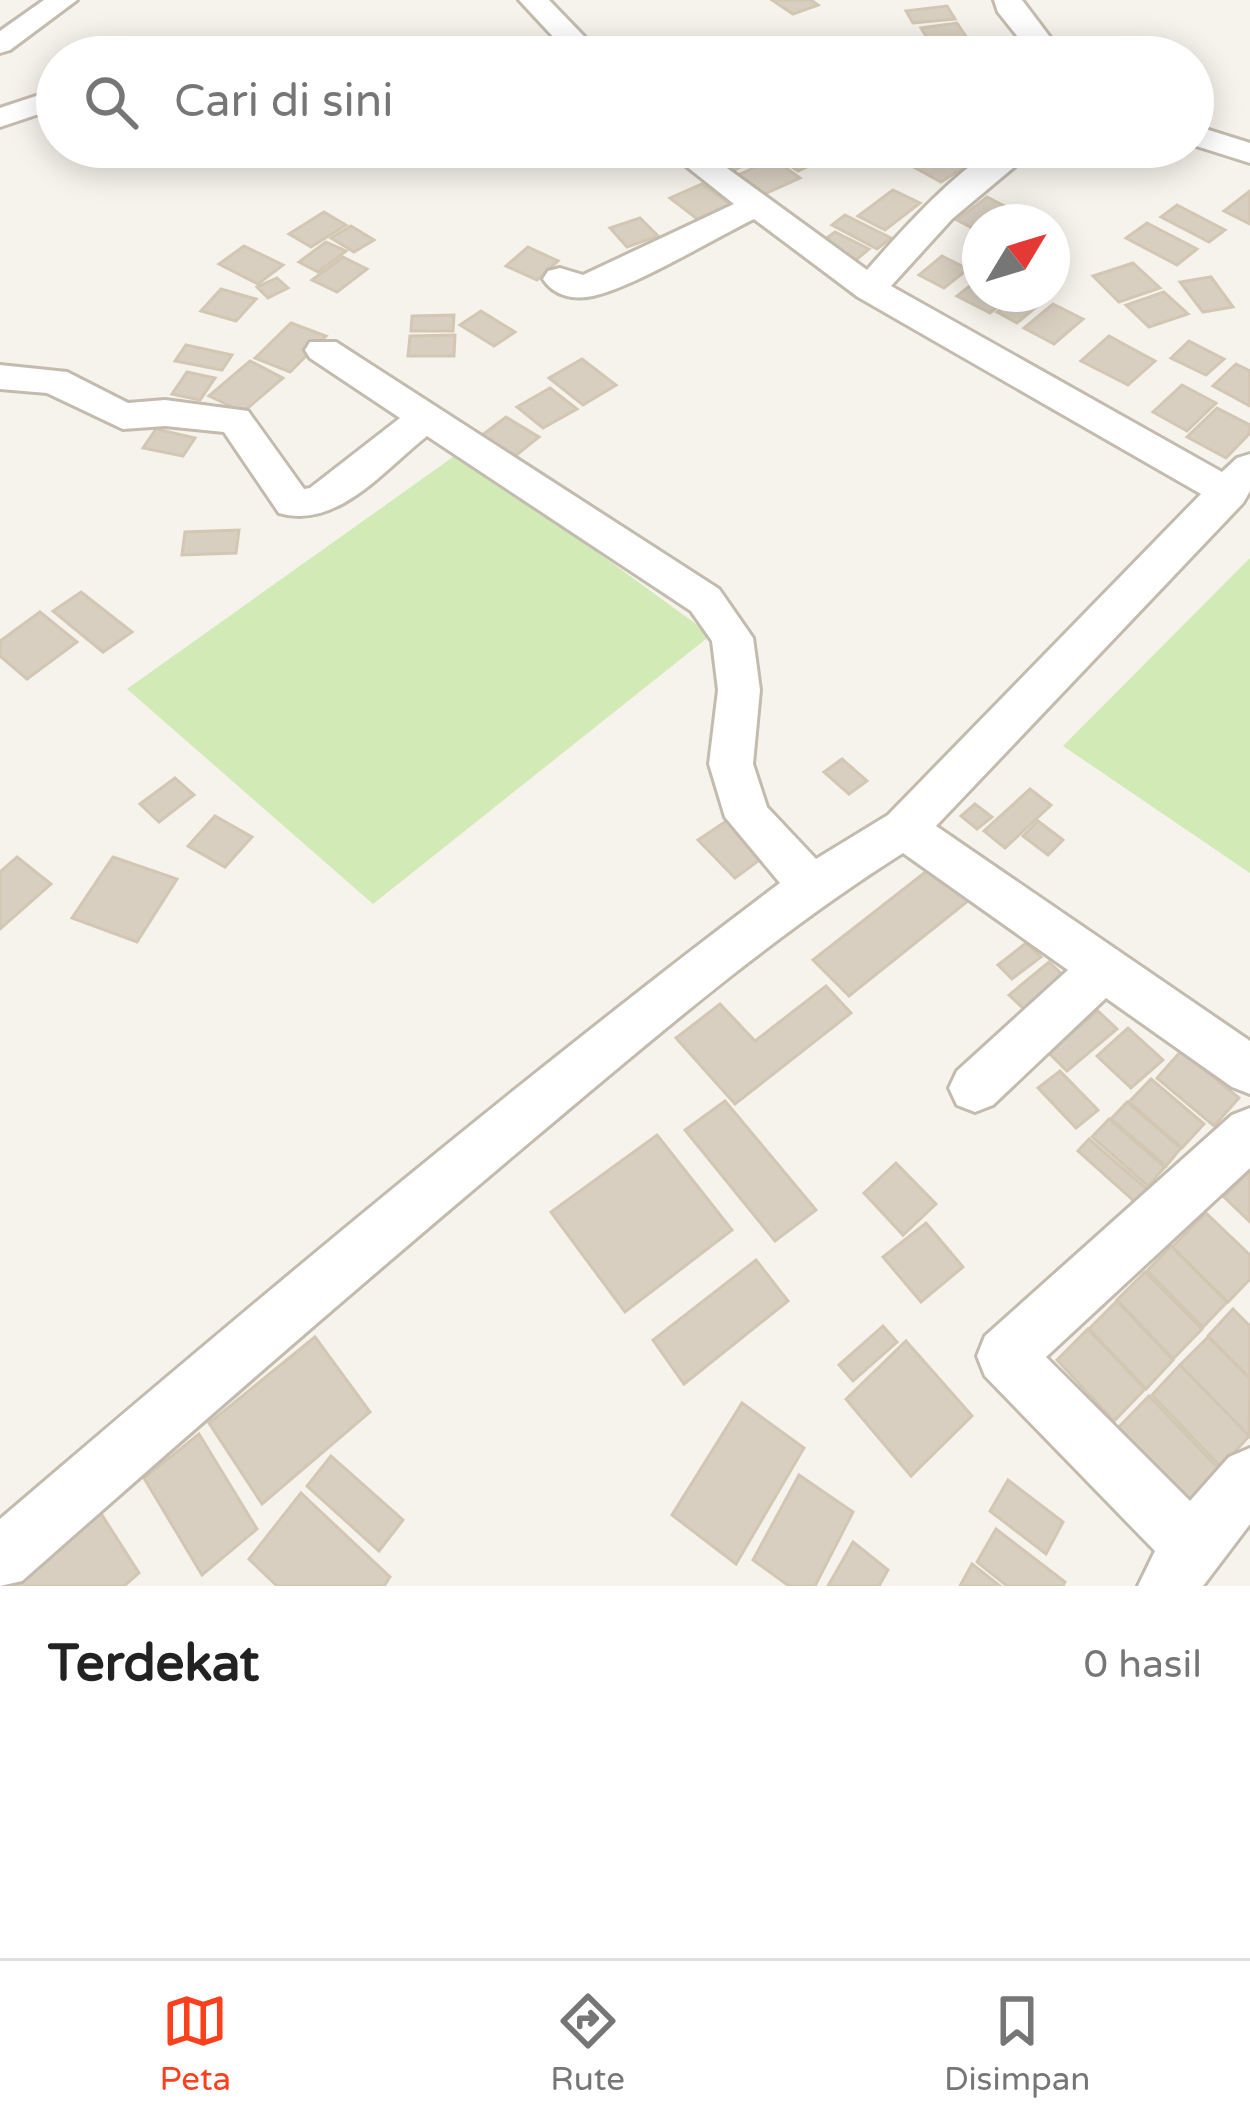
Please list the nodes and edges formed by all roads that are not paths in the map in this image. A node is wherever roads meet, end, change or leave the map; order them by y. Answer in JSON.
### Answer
{"nodes":[{"id":1,"x":64,"y":0,"type":"edge"},
{"id":2,"x":533,"y":0,"type":"edge"},
{"id":3,"x":1008,"y":0,"type":"edge"},
{"id":4,"x":568,"y":36,"type":"edge"},
{"id":5,"x":1033,"y":36,"type":"edge"},
{"id":6,"x":0,"y":44,"type":"edge"},
{"id":7,"x":36,"y":105,"type":"edge"},
{"id":8,"x":0,"y":118,"type":"edge"},
{"id":9,"x":1214,"y":141,"type":"edge"},
{"id":10,"x":1250,"y":154,"type":"edge"},
{"id":11,"x":704,"y":168,"type":"edge"},
{"id":12,"x":991,"y":168,"type":"edge"},
{"id":13,"x":754,"y":208,"type":"junction"},
{"id":14,"x":560,"y":279,"type":"dead end"},
{"id":15,"x":870,"y":289,"type":"junction"},
{"id":16,"x":323,"y":350,"type":"dead end"},
{"id":17,"x":0,"y":377,"type":"edge"},
{"id":18,"x":424,"y":418,"type":"junction"},
{"id":19,"x":1239,"y":480,"type":"edge"},
{"id":20,"x":904,"y":829,"type":"junction"},
{"id":21,"x":812,"y":886,"type":"junction"},
{"id":22,"x":1104,"y":968,"type":"junction"},
{"id":23,"x":1250,"y":1070,"type":"edge"},
{"id":24,"x":975,"y":1088,"type":"dead end"},
{"id":25,"x":1250,"y":1133,"type":"edge"},
{"id":26,"x":1250,"y":1478,"type":"edge"},
{"id":27,"x":0,"y":1559,"type":"edge"},
{"id":28,"x":1181,"y":1566,"type":"edge"}],
"edges":[{"from":1,"to":6,"type":"street"},
{"from":2,"to":4,"type":"street"},
{"from":3,"to":5,"type":"street"},
{"from":7,"to":8,"type":"street"},
{"from":9,"to":10,"type":"street"},
{"from":11,"to":13,"type":"street"},
{"from":12,"to":15,"type":"street"},
{"from":13,"to":14,"type":"street"},
{"from":13,"to":15,"type":"street"},
{"from":15,"to":19,"type":"street"},
{"from":16,"to":18,"type":"street"},
{"from":17,"to":18,"type":"street"},
{"from":18,"to":21,"type":"street"},
{"from":19,"to":20,"type":"street"},
{"from":20,"to":21,"type":"street"},
{"from":20,"to":22,"type":"street"},
{"from":21,"to":27,"type":"street"},
{"from":22,"to":23,"type":"street"},
{"from":22,"to":24,"type":"street"},
{"from":25,"to":28,"type":"street"},
{"from":26,"to":28,"type":"street"}]}
